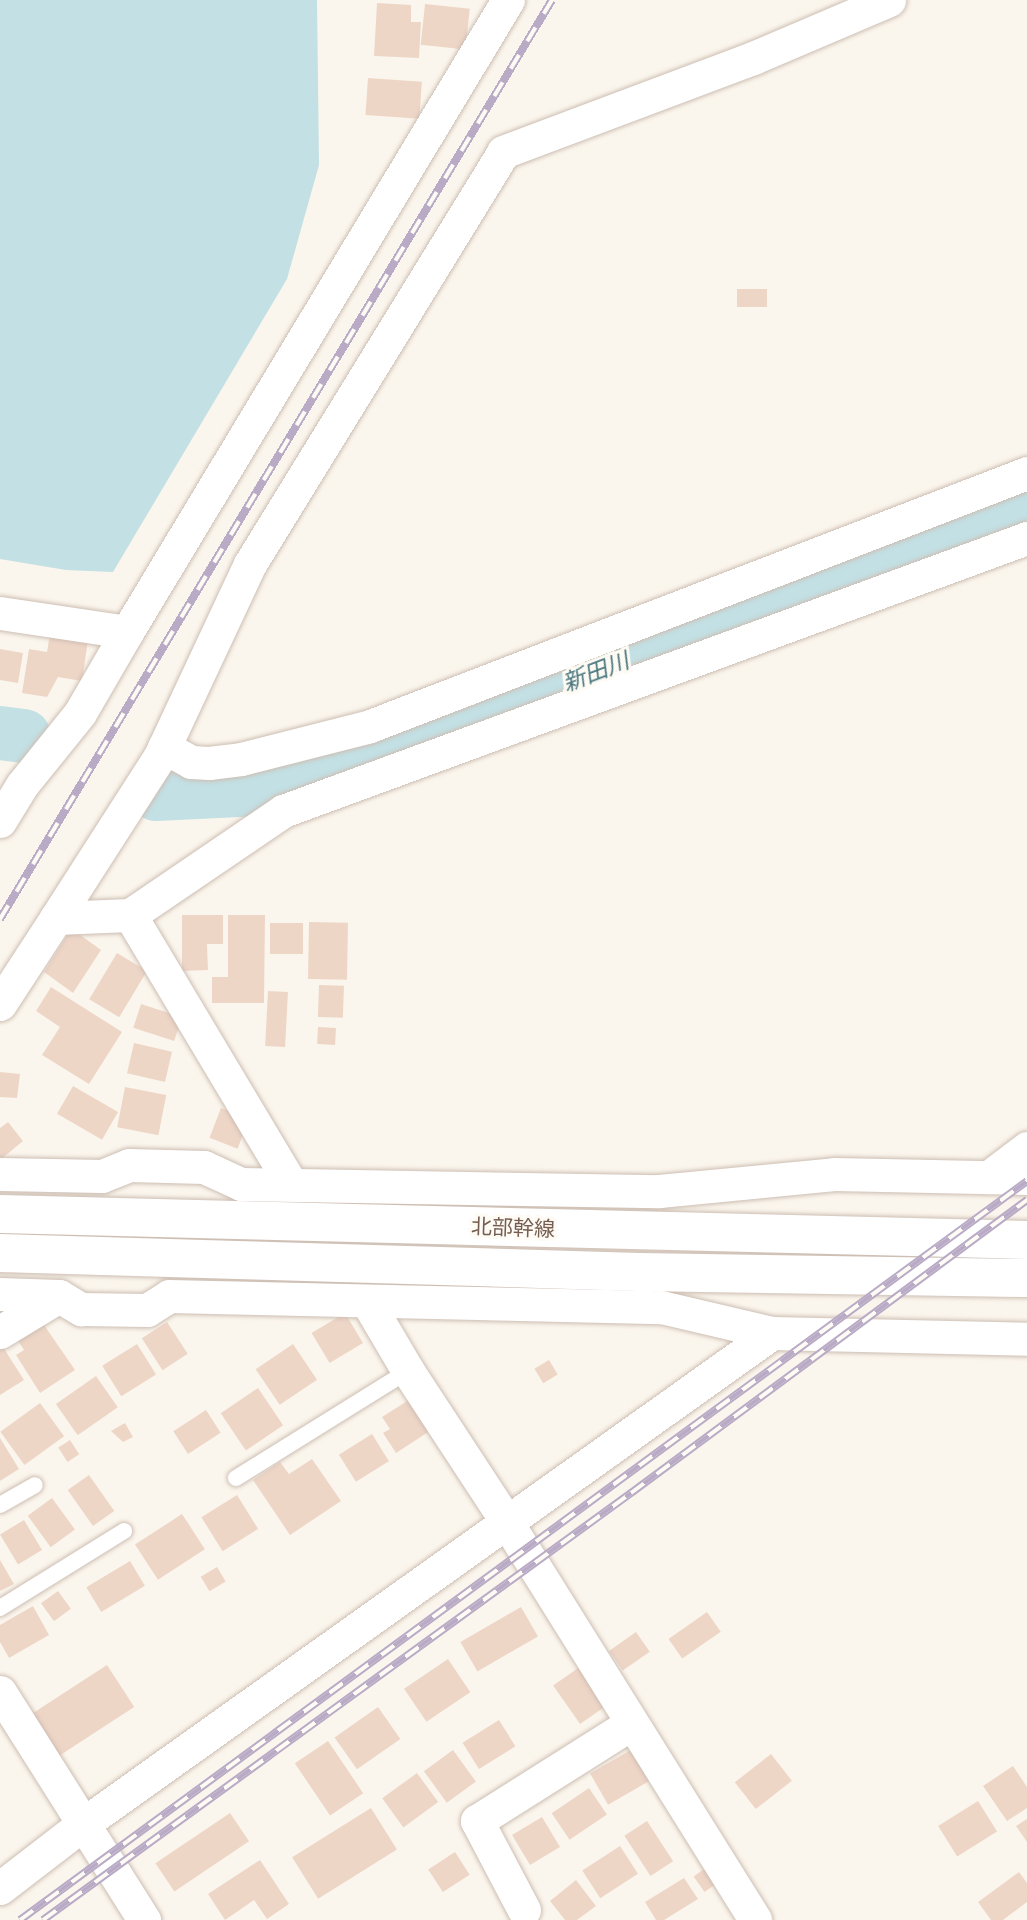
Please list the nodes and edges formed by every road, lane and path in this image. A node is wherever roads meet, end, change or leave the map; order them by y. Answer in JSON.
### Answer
{"nodes":[{"id":1,"x":508,"y":0,"type":"edge"},
{"id":2,"x":890,"y":0,"type":"edge"},
{"id":3,"x":1027,"y":473,"type":"edge"},
{"id":4,"x":1027,"y":538,"type":"edge"},
{"id":5,"x":0,"y":613,"type":"edge"},
{"id":6,"x":127,"y":632,"type":"junction"},
{"id":7,"x":162,"y":752,"type":"junction"},
{"id":8,"x":11,"y":782,"type":"edge"},
{"id":9,"x":0,"y":821,"type":"edge"},
{"id":10,"x":130,"y":915,"type":"junction"},
{"id":11,"x":56,"y":918,"type":"junction"},
{"id":12,"x":0,"y":1004,"type":"edge"},
{"id":13,"x":1027,"y":1148,"type":"edge"},
{"id":14,"x":0,"y":1174,"type":"edge"},
{"id":15,"x":989,"y":1177,"type":"junction"},
{"id":16,"x":1027,"y":1178,"type":"edge"},
{"id":17,"x":291,"y":1184,"type":"junction"},
{"id":18,"x":0,"y":1214,"type":"edge"},
{"id":19,"x":1027,"y":1240,"type":"edge"},
{"id":20,"x":0,"y":1253,"type":"edge"},
{"id":21,"x":1027,"y":1278,"type":"edge"},
{"id":22,"x":0,"y":1294,"type":"edge"},
{"id":23,"x":59,"y":1296,"type":"junction"},
{"id":24,"x":368,"y":1303,"type":"junction"},
{"id":25,"x":0,"y":1332,"type":"edge"},
{"id":26,"x":772,"y":1333,"type":"junction"},
{"id":27,"x":1027,"y":1339,"type":"edge"},
{"id":28,"x":408,"y":1371,"type":"junction"},
{"id":29,"x":236,"y":1478,"type":"dead end"},
{"id":30,"x":35,"y":1485,"type":"dead end"},
{"id":31,"x":0,"y":1505,"type":"edge"},
{"id":32,"x":506,"y":1521,"type":"junction"},
{"id":33,"x":124,"y":1531,"type":"dead end"},
{"id":34,"x":0,"y":1608,"type":"edge"},
{"id":35,"x":0,"y":1692,"type":"edge"},
{"id":36,"x":632,"y":1723,"type":"junction"},
{"id":37,"x":83,"y":1824,"type":"junction"},
{"id":38,"x":0,"y":1888,"type":"edge"},
{"id":39,"x":524,"y":1910,"type":"dead end"},
{"id":40,"x":144,"y":1920,"type":"edge"},
{"id":41,"x":755,"y":1920,"type":"edge"}],
"edges":[{"from":1,"to":6,"type":"street"},
{"from":2,"to":7,"type":"street"},
{"from":3,"to":7,"type":"street"},
{"from":4,"to":10,"type":"street"},
{"from":5,"to":6,"type":"street"},
{"from":6,"to":8,"type":"street"},
{"from":7,"to":11,"type":"street"},
{"from":8,"to":9,"type":"street"},
{"from":10,"to":11,"type":"street"},
{"from":10,"to":17,"type":"street"},
{"from":11,"to":12,"type":"street"},
{"from":13,"to":15,"type":"street"},
{"from":14,"to":17,"type":"street"},
{"from":15,"to":16,"type":"street"},
{"from":15,"to":17,"type":"street"},
{"from":18,"to":19,"type":"street","name":"北部幹線"},
{"from":20,"to":21,"type":"street","name":"北部幹線"},
{"from":22,"to":23,"type":"street"},
{"from":23,"to":24,"type":"street"},
{"from":23,"to":25,"type":"street"},
{"from":24,"to":26,"type":"street"},
{"from":24,"to":28,"type":"street"},
{"from":26,"to":27,"type":"street"},
{"from":26,"to":32,"type":"street"},
{"from":28,"to":29,"type":"lane"},
{"from":28,"to":32,"type":"street"},
{"from":30,"to":31,"type":"lane"},
{"from":32,"to":36,"type":"street"},
{"from":32,"to":37,"type":"street"},
{"from":33,"to":34,"type":"lane"},
{"from":35,"to":37,"type":"street"},
{"from":36,"to":39,"type":"street"},
{"from":36,"to":41,"type":"street"},
{"from":37,"to":38,"type":"street"},
{"from":37,"to":40,"type":"street"}]}
